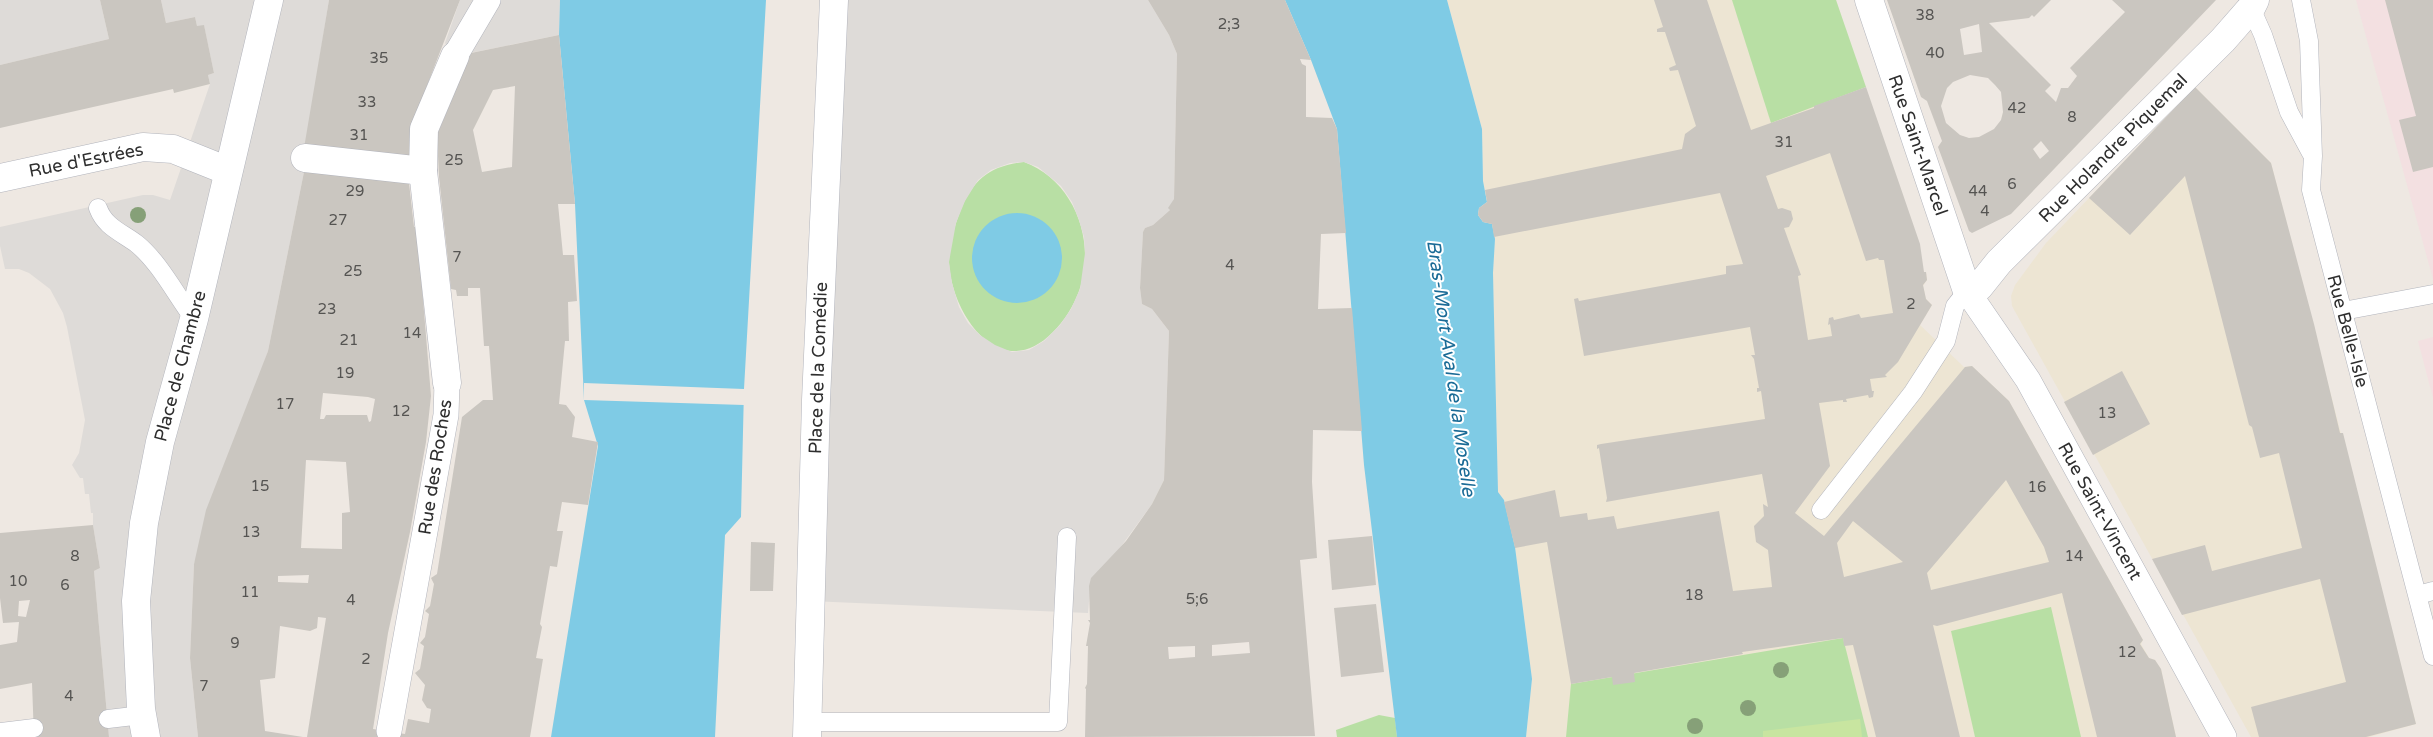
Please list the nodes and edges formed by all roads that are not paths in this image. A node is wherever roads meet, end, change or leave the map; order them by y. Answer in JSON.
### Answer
{"nodes":[{"id":1,"x":269,"y":0,"type":"edge"},
{"id":2,"x":488,"y":0,"type":"edge"},
{"id":3,"x":834,"y":0,"type":"edge"},
{"id":4,"x":1869,"y":0,"type":"edge"},
{"id":5,"x":2301,"y":0,"type":"edge"},
{"id":6,"x":2253,"y":4,"type":"edge"},
{"id":7,"x":455,"y":56,"type":"joint"},
{"id":8,"x":2313,"y":156,"type":"junction"},
{"id":9,"x":305,"y":158,"type":"dead end"},
{"id":10,"x":228,"y":171,"type":"junction"},
{"id":11,"x":422,"y":171,"type":"junction"},
{"id":12,"x":0,"y":178,"type":"edge"},
{"id":13,"x":98,"y":208,"type":"dead end"},
{"id":14,"x":1967,"y":291,"type":"junction"},
{"id":15,"x":2433,"y":294,"type":"edge"},
{"id":16,"x":2343,"y":310,"type":"junction"},
{"id":17,"x":194,"y":319,"type":"junction"},
{"id":18,"x":447,"y":383,"type":"joint"},
{"id":19,"x":1820,"y":510,"type":"dead end"},
{"id":20,"x":1067,"y":537,"type":"dead end"},
{"id":21,"x":2425,"y":593,"type":"edge"},
{"id":22,"x":2433,"y":656,"type":"edge"},
{"id":23,"x":108,"y":719,"type":"dead end"},
{"id":24,"x":144,"y":726,"type":"edge"},
{"id":25,"x":34,"y":728,"type":"dead end"},
{"id":26,"x":807,"y":730,"type":"edge"},
{"id":27,"x":389,"y":731,"type":"dead end"},
{"id":28,"x":0,"y":732,"type":"edge"},
{"id":29,"x":2224,"y":737,"type":"edge"}],
"edges":[{"from":1,"to":10,"type":"street","name":"Place de Chambre"},
{"from":2,"to":7,"type":"street","name":"Rue des Roches"},
{"from":3,"to":26,"type":"street","name":"Place de la Comédie"},
{"from":4,"to":14,"type":"street","name":"Rue Saint-Marcel"},
{"from":5,"to":8,"type":"lane","name":"Rue Belle-Isle"},
{"from":6,"to":8,"type":"lane"},
{"from":6,"to":14,"type":"street","name":"Rue Holandre Piquemal"},
{"from":7,"to":11,"type":"street","name":"Rue des Roches"},
{"from":8,"to":16,"type":"lane","name":"Rue Belle-Isle"},
{"from":9,"to":11,"type":"street"},
{"from":10,"to":12,"type":"street","name":"Rue d'Estrées"},
{"from":10,"to":17,"type":"street","name":"Place de Chambre"},
{"from":11,"to":18,"type":"street","name":"Rue des Roches"},
{"from":13,"to":17,"type":"lane"},
{"from":14,"to":19,"type":"lane"},
{"from":14,"to":29,"type":"street","name":"Rue Saint-Vincent"},
{"from":15,"to":16,"type":"lane"},
{"from":16,"to":21,"type":"lane","name":"Rue Belle-Isle"},
{"from":17,"to":24,"type":"street","name":"Place de Chambre"},
{"from":18,"to":27,"type":"street","name":"Rue des Roches"},
{"from":20,"to":26,"type":"lane"},
{"from":21,"to":22,"type":"lane","name":"Rue Belle-Isle"},
{"from":23,"to":24,"type":"lane"},
{"from":25,"to":28,"type":"lane"}]}
